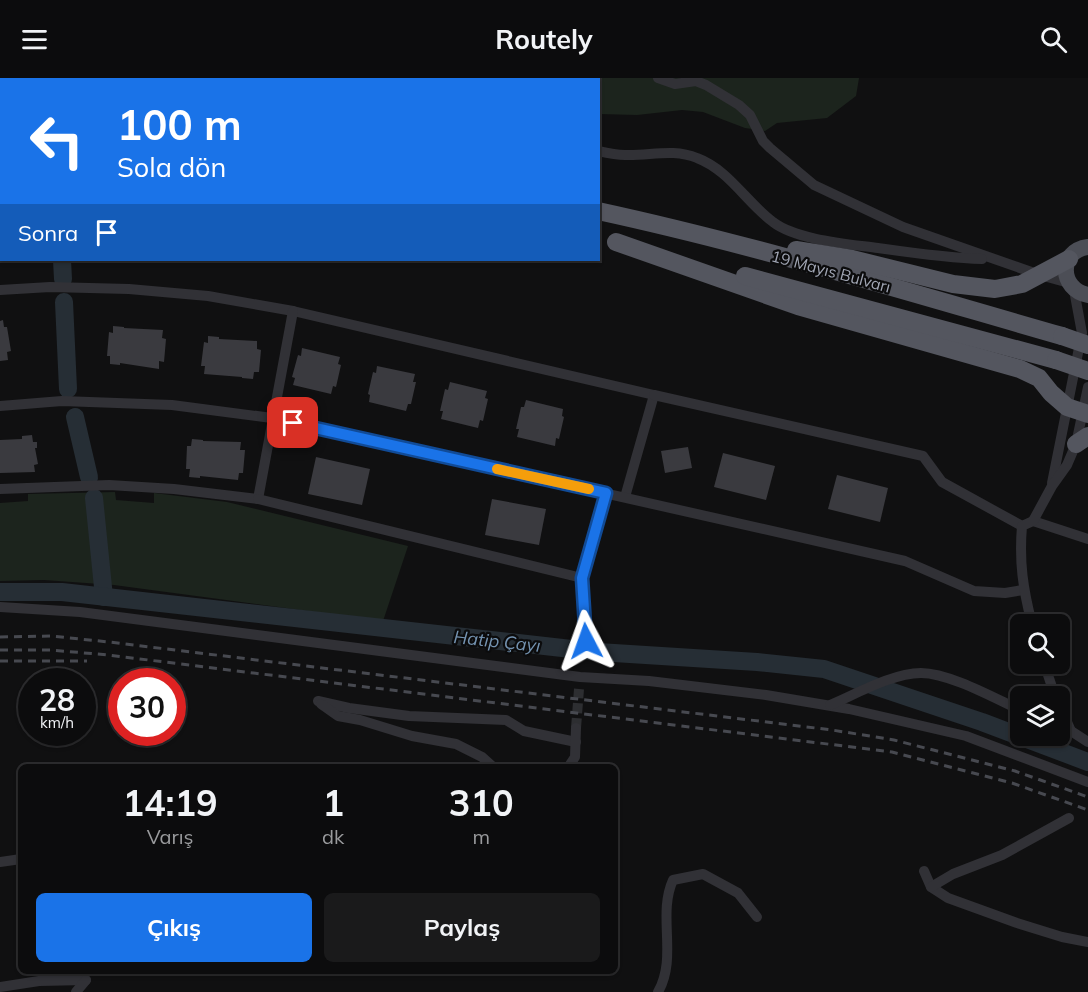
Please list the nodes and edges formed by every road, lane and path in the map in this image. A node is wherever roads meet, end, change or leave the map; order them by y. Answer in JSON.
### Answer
{"nodes":[{"id":1,"x":658,"y":78,"type":"edge"},
{"id":2,"x":600,"y":151,"type":"edge"},
{"id":3,"x":600,"y":211,"type":"edge"},
{"id":4,"x":658,"y":224,"type":"junction"},
{"id":5,"x":1088,"y":230,"type":"edge"},
{"id":6,"x":607,"y":240,"type":"edge"},
{"id":7,"x":1078,"y":252,"type":"edge"},
{"id":8,"x":995,"y":259,"type":"junction"},
{"id":9,"x":1040,"y":275,"type":"junction"},
{"id":10,"x":1077,"y":289,"type":"edge"},
{"id":11,"x":0,"y":290,"type":"edge"},
{"id":12,"x":293,"y":311,"type":"junction"},
{"id":13,"x":1088,"y":345,"type":"edge"},
{"id":14,"x":1088,"y":371,"type":"edge"},
{"id":15,"x":1088,"y":387,"type":"edge"},
{"id":16,"x":654,"y":394,"type":"junction"},
{"id":17,"x":0,"y":406,"type":"edge"},
{"id":18,"x":1079,"y":411,"type":"edge"},
{"id":19,"x":272,"y":418,"type":"junction"},
{"id":20,"x":1082,"y":440,"type":"edge"},
{"id":21,"x":1052,"y":486,"type":"junction"},
{"id":22,"x":0,"y":489,"type":"edge"},
{"id":23,"x":606,"y":493,"type":"junction"},
{"id":24,"x":625,"y":497,"type":"junction"},
{"id":25,"x":258,"y":499,"type":"junction"},
{"id":26,"x":1033,"y":522,"type":"junction"},
{"id":27,"x":1022,"y":526,"type":"junction"},
{"id":28,"x":1088,"y":538,"type":"edge"},
{"id":29,"x":582,"y":578,"type":"junction"},
{"id":30,"x":1023,"y":590,"type":"junction"},
{"id":31,"x":0,"y":607,"type":"edge"},
{"id":32,"x":1029,"y":614,"type":"edge"},
{"id":33,"x":586,"y":641,"type":"dead end"},
{"id":34,"x":580,"y":677,"type":"junction"},
{"id":35,"x":579,"y":689,"type":"tunnel mouth"},
{"id":36,"x":830,"y":705,"type":"junction"},
{"id":37,"x":1010,"y":706,"type":"edge"},
{"id":38,"x":576,"y":728,"type":"tunnel mouth"},
{"id":39,"x":1071,"y":731,"type":"edge"},
{"id":40,"x":576,"y":742,"type":"junction"},
{"id":41,"x":1088,"y":742,"type":"edge"},
{"id":42,"x":490,"y":764,"type":"edge"},
{"id":43,"x":570,"y":764,"type":"edge"},
{"id":44,"x":1088,"y":782,"type":"edge"},
{"id":45,"x":1069,"y":818,"type":"dead end"},
{"id":46,"x":18,"y":860,"type":"edge"},
{"id":47,"x":0,"y":862,"type":"edge"},
{"id":48,"x":924,"y":871,"type":"dead end"},
{"id":49,"x":931,"y":887,"type":"junction"},
{"id":50,"x":757,"y":916,"type":"dead end"},
{"id":51,"x":1088,"y":942,"type":"edge"},
{"id":52,"x":0,"y":987,"type":"edge"},
{"id":53,"x":76,"y":992,"type":"edge"},
{"id":54,"x":658,"y":992,"type":"edge"}],
"edges":[{"from":1,"to":8,"type":"street"},
{"from":2,"to":8,"type":"street"},
{"from":3,"to":4,"type":"highway","name":"19 Mayıs Bulvarı"},
{"from":4,"to":9,"type":"highway"},
{"from":4,"to":13,"type":"highway","name":"19 Mayıs Bulvarı","bridge":true},
{"from":5,"to":7,"type":"main road"},
{"from":6,"to":14,"type":"highway","name":"19 Mayıs Bulvarı","bridge":true},
{"from":6,"to":18,"type":"highway"},
{"from":7,"to":9,"type":"highway"},
{"from":7,"to":10,"type":"main road"},
{"from":8,"to":9,"type":"street"},
{"from":9,"to":10,"type":"street"},
{"from":10,"to":18,"type":"street"},
{"from":11,"to":12,"type":"street"},
{"from":12,"to":16,"type":"street"},
{"from":12,"to":19,"type":"street"},
{"from":15,"to":18,"type":"street"},
{"from":16,"to":24,"type":"street"},
{"from":16,"to":27,"type":"street"},
{"from":17,"to":19,"type":"street"},
{"from":18,"to":20,"type":"street"},
{"from":18,"to":21,"type":"street"},
{"from":19,"to":23,"type":"street"},
{"from":19,"to":25,"type":"street"},
{"from":20,"to":21,"type":"street"},
{"from":21,"to":26,"type":"street"},
{"from":22,"to":25,"type":"street"},
{"from":23,"to":24,"type":"street"},
{"from":23,"to":29,"type":"street"},
{"from":24,"to":30,"type":"street"},
{"from":25,"to":29,"type":"street"},
{"from":26,"to":27,"type":"street"},
{"from":26,"to":28,"type":"street"},
{"from":27,"to":30,"type":"street"},
{"from":29,"to":33,"type":"street"},
{"from":30,"to":32,"type":"street"},
{"from":31,"to":34,"type":"street"},
{"from":34,"to":35,"type":"street"},
{"from":34,"to":36,"type":"street"},
{"from":36,"to":37,"type":"street"},
{"from":36,"to":44,"type":"street"},
{"from":38,"to":40,"type":"street"},
{"from":39,"to":41,"type":"street"},
{"from":40,"to":42,"type":"street"},
{"from":40,"to":43,"type":"street"},
{"from":45,"to":49,"type":"street"},
{"from":46,"to":47,"type":"street"},
{"from":48,"to":49,"type":"street"},
{"from":49,"to":51,"type":"street"},
{"from":50,"to":54,"type":"street"},
{"from":52,"to":53,"type":"street"}]}
